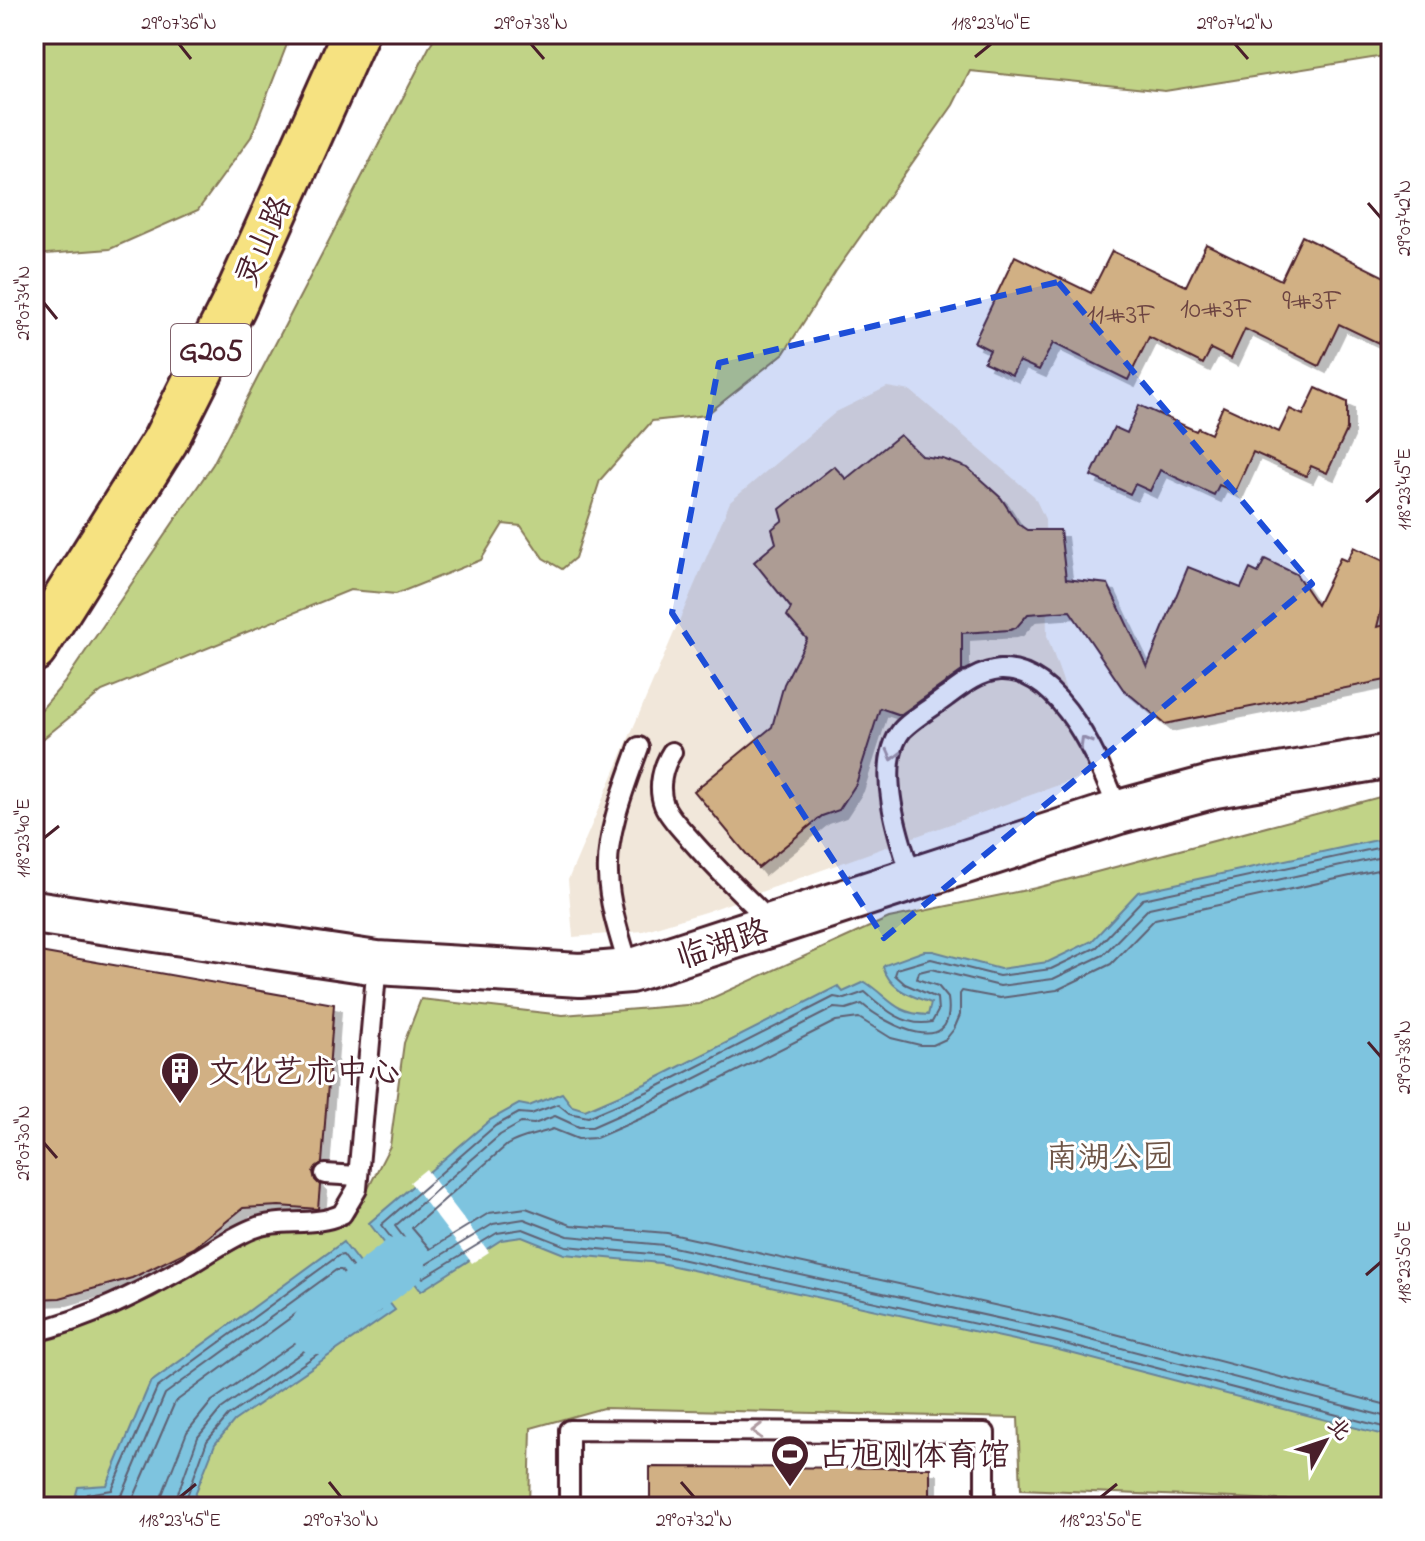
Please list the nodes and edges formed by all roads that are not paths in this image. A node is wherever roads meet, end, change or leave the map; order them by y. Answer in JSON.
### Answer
{"nodes":[{"id":1,"x":355,"y":34,"type":"edge"},
{"id":2,"x":34,"y":649,"type":"edge"},
{"id":3,"x":639,"y":747,"type":"dead end"},
{"id":4,"x":672,"y":752,"type":"dead end"},
{"id":5,"x":1391,"y":756,"type":"edge"},
{"id":6,"x":1119,"y":812,"type":"junction"},
{"id":7,"x":912,"y":877,"type":"junction"},
{"id":8,"x":34,"y":912,"type":"edge"},
{"id":9,"x":774,"y":925,"type":"junction"},
{"id":10,"x":377,"y":963,"type":"junction"},
{"id":11,"x":630,"y":971,"type":"junction"},
{"id":12,"x":325,"y":1174,"type":"dead end"},
{"id":13,"x":358,"y":1176,"type":"junction"},
{"id":14,"x":34,"y":1332,"type":"edge"},
{"id":15,"x":569,"y":1507,"type":"edge"},
{"id":16,"x":985,"y":1507,"type":"edge"}],
"edges":[{"from":1,"to":2,"type":"highway","name":"灵山路","number":"G205"},
{"from":3,"to":11,"type":"lane"},
{"from":4,"to":9,"type":"lane"},
{"from":5,"to":6,"type":"street","name":"临湖路"},
{"from":6,"to":7,"type":"street","name":"临湖路"},
{"from":6,"to":7,"type":"lane","one_way":true},
{"from":7,"to":9,"type":"street","name":"临湖路"},
{"from":8,"to":10,"type":"street","name":"临湖路"},
{"from":9,"to":11,"type":"street","name":"临湖路"},
{"from":10,"to":11,"type":"street","name":"临湖路"},
{"from":10,"to":13,"type":"lane"},
{"from":12,"to":13,"type":"lane"},
{"from":13,"to":14,"type":"lane"},
{"from":16,"to":15,"type":"lane","one_way":true}]}
